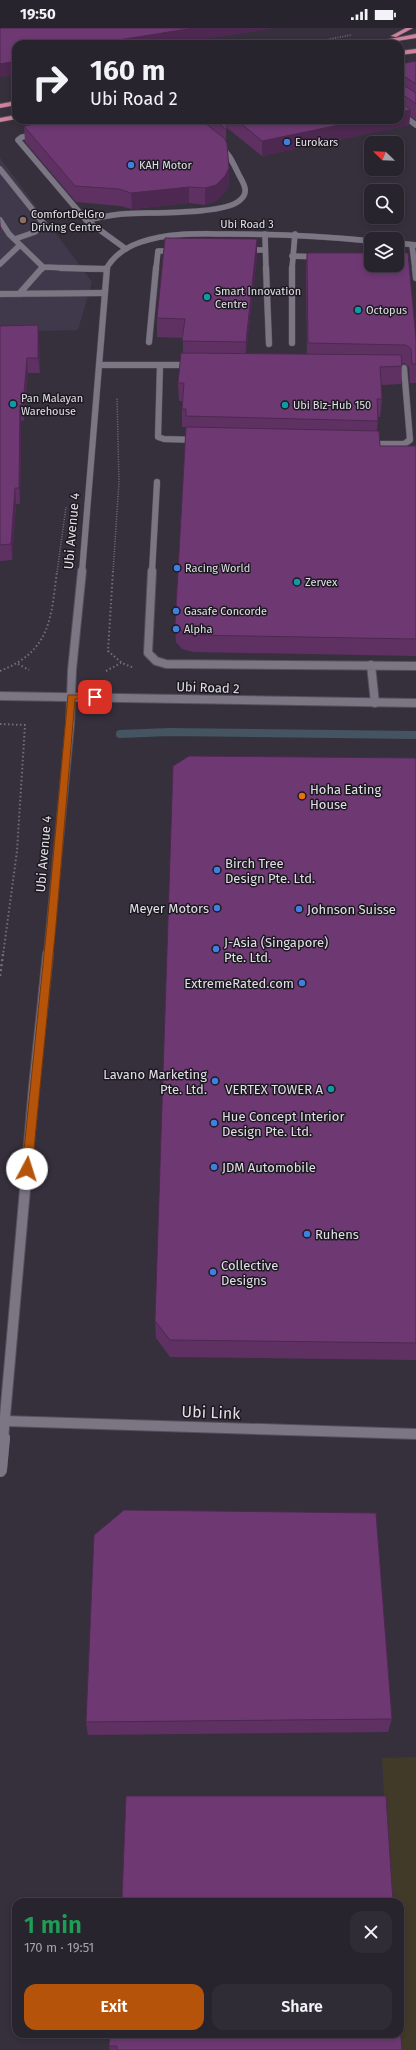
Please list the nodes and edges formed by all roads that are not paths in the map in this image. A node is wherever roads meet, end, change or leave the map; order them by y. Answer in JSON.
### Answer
{"nodes":[{"id":1,"x":410,"y":28,"type":"edge"},
{"id":2,"x":416,"y":36,"type":"edge"},
{"id":3,"x":380,"y":40,"type":"edge"},
{"id":4,"x":393,"y":40,"type":"edge"},
{"id":5,"x":416,"y":51,"type":"edge"},
{"id":6,"x":404,"y":53,"type":"edge"},
{"id":7,"x":404,"y":54,"type":"edge"},
{"id":8,"x":416,"y":54,"type":"edge"},
{"id":9,"x":12,"y":104,"type":"edge"},
{"id":10,"x":0,"y":106,"type":"edge"},
{"id":11,"x":404,"y":116,"type":"edge"},
{"id":12,"x":12,"y":118,"type":"edge"},
{"id":13,"x":0,"y":120,"type":"edge"},
{"id":14,"x":416,"y":125,"type":"edge"},
{"id":15,"x":44,"y":134,"type":"edge"},
{"id":16,"x":216,"y":143,"type":"edge"},
{"id":17,"x":0,"y":169,"type":"edge"},
{"id":18,"x":0,"y":220,"type":"edge"},
{"id":19,"x":86,"y":220,"type":"junction"},
{"id":20,"x":265,"y":234,"type":"junction"},
{"id":21,"x":295,"y":234,"type":"junction"},
{"id":22,"x":15,"y":240,"type":"junction"},
{"id":23,"x":364,"y":240,"type":"edge"},
{"id":24,"x":404,"y":244,"type":"edge"},
{"id":25,"x":20,"y":245,"type":"junction"},
{"id":26,"x":414,"y":245,"type":"edge"},
{"id":27,"x":126,"y":249,"type":"junction"},
{"id":28,"x":234,"y":250,"type":"edge"},
{"id":29,"x":264,"y":250,"type":"junction"},
{"id":30,"x":181,"y":251,"type":"edge"},
{"id":31,"x":292,"y":256,"type":"junction"},
{"id":32,"x":324,"y":258,"type":"edge"},
{"id":33,"x":0,"y":264,"type":"edge"},
{"id":34,"x":43,"y":267,"type":"junction"},
{"id":35,"x":106,"y":269,"type":"junction"},
{"id":36,"x":416,"y":278,"type":"edge"},
{"id":37,"x":103,"y":293,"type":"junction"},
{"id":38,"x":0,"y":294,"type":"edge"},
{"id":39,"x":19,"y":294,"type":"junction"},
{"id":40,"x":149,"y":342,"type":"dead end"},
{"id":41,"x":292,"y":343,"type":"dead end"},
{"id":42,"x":269,"y":344,"type":"dead end"},
{"id":43,"x":100,"y":365,"type":"junction"},
{"id":44,"x":160,"y":365,"type":"junction"},
{"id":45,"x":199,"y":366,"type":"edge"},
{"id":46,"x":381,"y":366,"type":"edge"},
{"id":47,"x":204,"y":440,"type":"edge"},
{"id":48,"x":356,"y":443,"type":"edge"},
{"id":49,"x":157,"y":482,"type":"dead end"},
{"id":50,"x":371,"y":665,"type":"junction"},
{"id":51,"x":416,"y":666,"type":"edge"},
{"id":52,"x":0,"y":696,"type":"edge"},
{"id":53,"x":71,"y":696,"type":"junction"},
{"id":54,"x":375,"y":703,"type":"junction"},
{"id":55,"x":416,"y":703,"type":"edge"},
{"id":56,"x":4,"y":1421,"type":"junction"},
{"id":57,"x":416,"y":1434,"type":"edge"},
{"id":58,"x":0,"y":1470,"type":"edge"}],
"edges":[{"from":1,"to":3,"type":"highway"},
{"from":2,"to":4,"type":"highway"},
{"from":5,"to":6,"type":"highway"},
{"from":7,"to":8,"type":"highway"},
{"from":9,"to":10,"type":"highway"},
{"from":11,"to":14,"type":"street"},
{"from":12,"to":13,"type":"highway"},
{"from":15,"to":19,"type":"street"},
{"from":16,"to":19,"type":"street"},
{"from":17,"to":22,"type":"street"},
{"from":18,"to":22,"type":"street"},
{"from":19,"to":27,"type":"street"},
{"from":20,"to":21,"type":"street","name":"Ubi Road 3"},
{"from":20,"to":27,"type":"street","name":"Ubi Road 3"},
{"from":20,"to":29,"type":"street"},
{"from":21,"to":23,"type":"street","name":"Ubi Road 3"},
{"from":21,"to":31,"type":"street"},
{"from":22,"to":25,"type":"street"},
{"from":24,"to":26,"type":"street"},
{"from":25,"to":33,"type":"street"},
{"from":25,"to":34,"type":"street"},
{"from":26,"to":36,"type":"street"},
{"from":27,"to":35,"type":"street"},
{"from":28,"to":29,"type":"street"},
{"from":29,"to":42,"type":"street"},
{"from":30,"to":40,"type":"street"},
{"from":31,"to":32,"type":"street"},
{"from":31,"to":41,"type":"street"},
{"from":34,"to":35,"type":"street"},
{"from":34,"to":39,"type":"street"},
{"from":35,"to":37,"type":"street","name":"Ubi Avenue 4"},
{"from":37,"to":39,"type":"street"},
{"from":37,"to":43,"type":"street","name":"Ubi Avenue 4"},
{"from":38,"to":39,"type":"street"},
{"from":43,"to":44,"type":"street"},
{"from":43,"to":53,"type":"street","name":"Ubi Avenue 4"},
{"from":44,"to":45,"type":"street"},
{"from":44,"to":47,"type":"street"},
{"from":46,"to":48,"type":"street"},
{"from":49,"to":50,"type":"street"},
{"from":50,"to":51,"type":"street"},
{"from":50,"to":54,"type":"street"},
{"from":52,"to":53,"type":"street","name":"Ubi Road 2"},
{"from":53,"to":54,"type":"street","name":"Ubi Road 2"},
{"from":53,"to":56,"type":"street","name":"Ubi Avenue 4"},
{"from":54,"to":55,"type":"street","name":"Ubi Road 2"},
{"from":56,"to":57,"type":"street","name":"Ubi Link"},
{"from":56,"to":58,"type":"street","name":"Ubi Avenue 4"}]}
